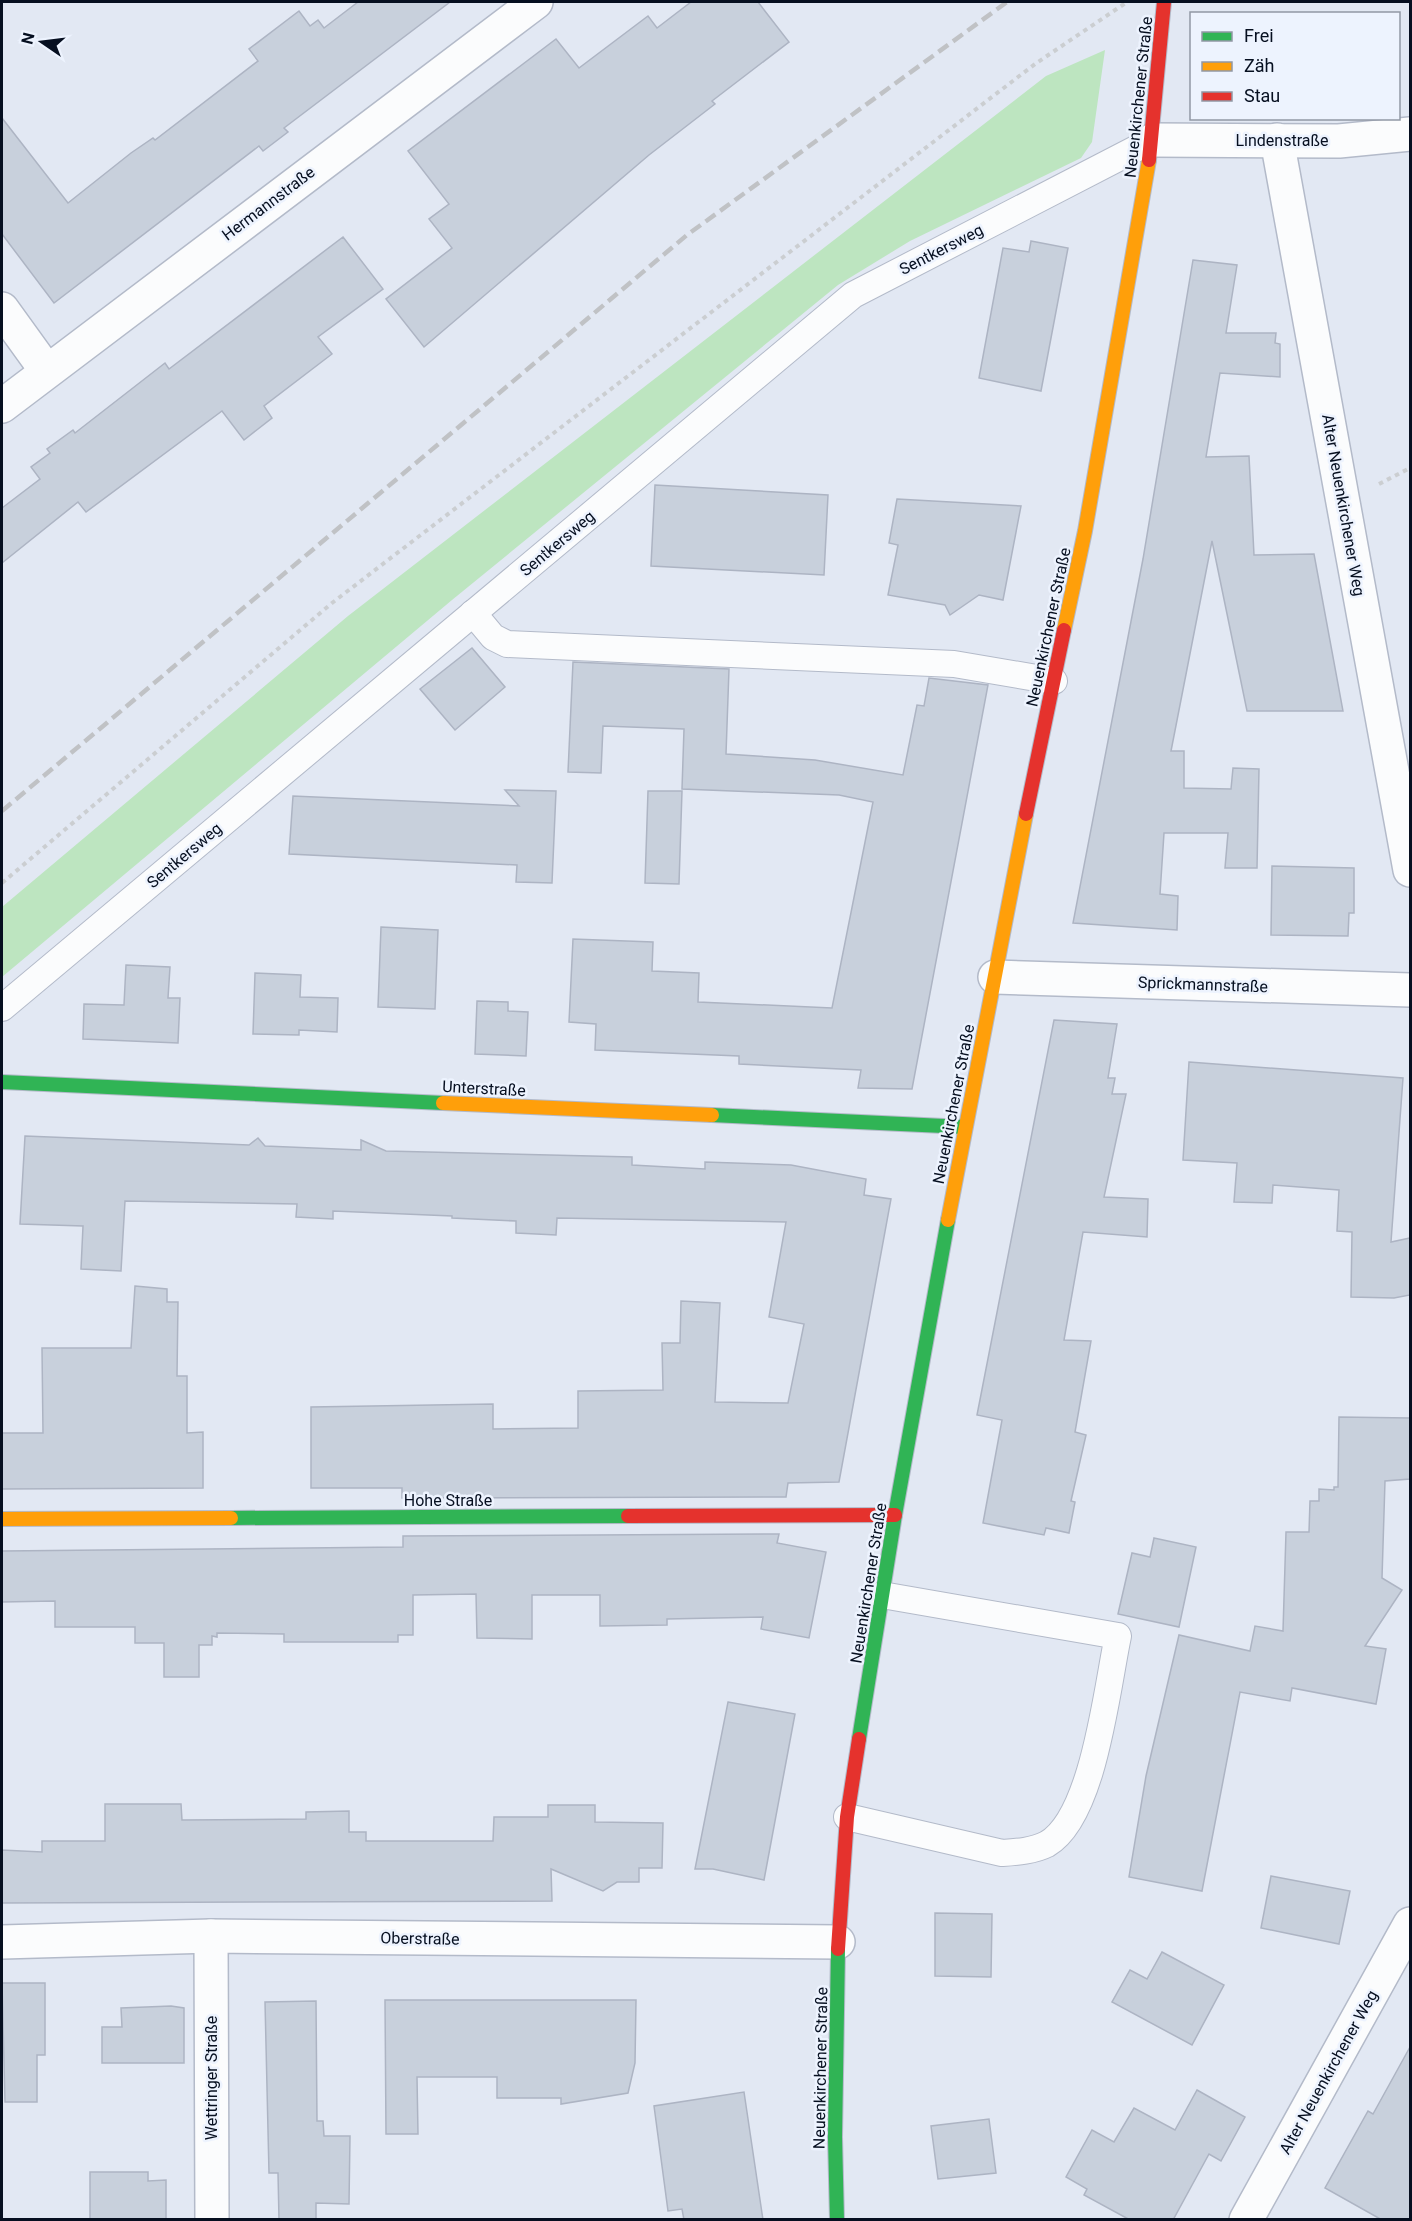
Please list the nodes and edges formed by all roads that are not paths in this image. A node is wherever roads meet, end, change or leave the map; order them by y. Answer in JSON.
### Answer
{"nodes":[{"id":1,"x":536,"y":2,"type":"edge"},
{"id":2,"x":1164,"y":2,"type":"edge"},
{"id":3,"x":1410,"y":134,"type":"edge"},
{"id":4,"x":1153,"y":140,"type":"junction"},
{"id":5,"x":1277,"y":140,"type":"junction"},
{"id":6,"x":2,"y":309,"type":"edge"},
{"id":7,"x":46,"y":370,"type":"junction"},
{"id":8,"x":2,"y":405,"type":"edge"},
{"id":9,"x":473,"y":613,"type":"junction"},
{"id":10,"x":1054,"y":681,"type":"junction"},
{"id":11,"x":1410,"y":870,"type":"edge"},
{"id":12,"x":995,"y":977,"type":"junction"},
{"id":13,"x":1410,"y":990,"type":"edge"},
{"id":14,"x":2,"y":1008,"type":"edge"},
{"id":15,"x":2,"y":1082,"type":"edge"},
{"id":16,"x":965,"y":1127,"type":"junction"},
{"id":17,"x":895,"y":1515,"type":"junction"},
{"id":18,"x":2,"y":1519,"type":"edge"},
{"id":19,"x":882,"y":1595,"type":"junction"},
{"id":20,"x":847,"y":1817,"type":"junction"},
{"id":21,"x":1410,"y":1924,"type":"edge"},
{"id":22,"x":211,"y":1936,"type":"junction"},
{"id":23,"x":2,"y":1942,"type":"edge"},
{"id":24,"x":838,"y":1942,"type":"junction"},
{"id":25,"x":212,"y":2220,"type":"edge"},
{"id":26,"x":837,"y":2220,"type":"edge"},
{"id":27,"x":1246,"y":2220,"type":"edge"}],
"edges":[{"from":1,"to":7,"type":"street","name":"Hermannstraße"},
{"from":2,"to":4,"type":"street","name":"Neuenkirchener Straße"},
{"from":3,"to":5,"type":"street","name":"Lindenstraße"},
{"from":4,"to":5,"type":"street","name":"Lindenstraße"},
{"from":4,"to":9,"type":"lane","name":"Sentkersweg"},
{"from":4,"to":10,"type":"street","name":"Neuenkirchener Straße"},
{"from":5,"to":11,"type":"street","name":"Alter Neuenkirchener Weg"},
{"from":6,"to":7,"type":"street"},
{"from":7,"to":8,"type":"street","name":"Hermannstraße"},
{"from":9,"to":10,"type":"lane"},
{"from":9,"to":14,"type":"lane","name":"Sentkersweg"},
{"from":10,"to":12,"type":"street","name":"Neuenkirchener Straße"},
{"from":12,"to":13,"type":"street","name":"Sprickmannstraße"},
{"from":12,"to":16,"type":"street","name":"Neuenkirchener Straße"},
{"from":15,"to":16,"type":"street","name":"Unterstraße"},
{"from":16,"to":17,"type":"street","name":"Neuenkirchener Straße"},
{"from":17,"to":18,"type":"street","name":"Hohe Straße"},
{"from":17,"to":19,"type":"street","name":"Neuenkirchener Straße"},
{"from":19,"to":20,"type":"street","name":"Neuenkirchener Straße"},
{"from":19,"to":20,"type":"lane"},
{"from":20,"to":24,"type":"street","name":"Neuenkirchener Straße"},
{"from":21,"to":27,"type":"street","name":"Alter Neuenkirchener Weg"},
{"from":22,"to":23,"type":"street","name":"Oberstraße"},
{"from":22,"to":24,"type":"street","name":"Oberstraße"},
{"from":22,"to":25,"type":"street","name":"Wettringer Straße"},
{"from":24,"to":26,"type":"street","name":"Neuenkirchener Straße"}]}
